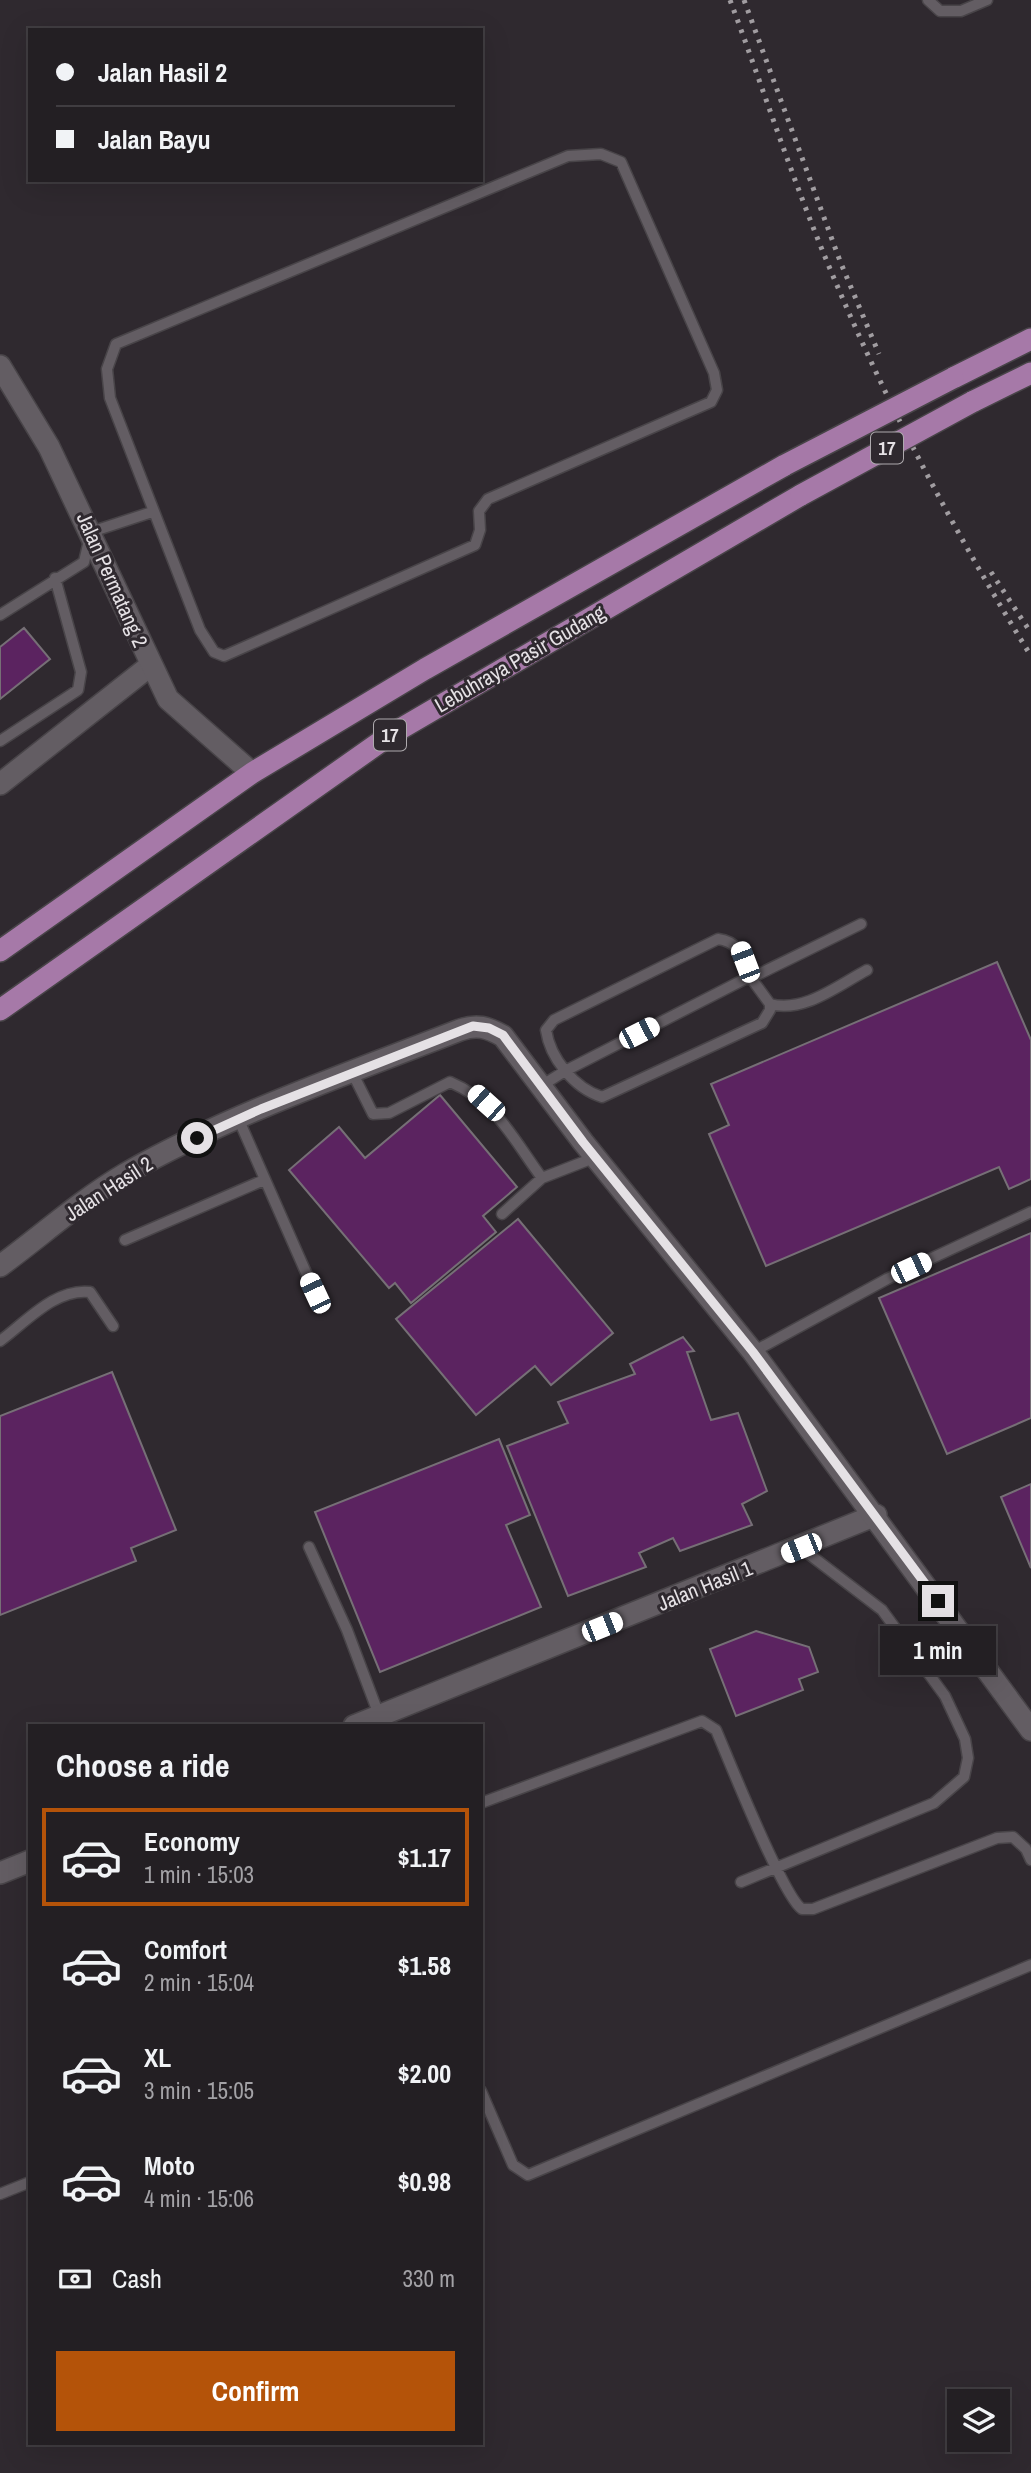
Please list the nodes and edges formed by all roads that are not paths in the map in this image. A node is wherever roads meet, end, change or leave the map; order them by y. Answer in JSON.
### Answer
{"nodes":[{"id":1,"x":928,"y":0,"type":"edge"},
{"id":2,"x":987,"y":0,"type":"edge"},
{"id":3,"x":1031,"y":339,"type":"edge"},
{"id":4,"x":0,"y":366,"type":"edge"},
{"id":5,"x":1031,"y":373,"type":"edge"},
{"id":6,"x":152,"y":512,"type":"junction"},
{"id":7,"x":91,"y":532,"type":"junction"},
{"id":8,"x":55,"y":578,"type":"junction"},
{"id":9,"x":0,"y":615,"type":"edge"},
{"id":10,"x":150,"y":665,"type":"junction"},
{"id":11,"x":0,"y":741,"type":"edge"},
{"id":12,"x":252,"y":773,"type":"junction"},
{"id":13,"x":0,"y":784,"type":"edge"},
{"id":14,"x":861,"y":924,"type":"dead end"},
{"id":15,"x":0,"y":951,"type":"edge"},
{"id":16,"x":867,"y":970,"type":"dead end"},
{"id":17,"x":751,"y":978,"type":"junction"},
{"id":18,"x":770,"y":1004,"type":"junction"},
{"id":19,"x":0,"y":1010,"type":"edge"},
{"id":20,"x":565,"y":1071,"type":"junction"},
{"id":21,"x":352,"y":1072,"type":"junction"},
{"id":22,"x":541,"y":1086,"type":"junction"},
{"id":23,"x":238,"y":1118,"type":"junction"},
{"id":24,"x":596,"y":1157,"type":"junction"},
{"id":25,"x":542,"y":1178,"type":"junction"},
{"id":26,"x":264,"y":1181,"type":"junction"},
{"id":27,"x":1031,"y":1212,"type":"edge"},
{"id":28,"x":502,"y":1214,"type":"dead end"},
{"id":29,"x":125,"y":1240,"type":"dead end"},
{"id":30,"x":0,"y":1266,"type":"edge"},
{"id":31,"x":315,"y":1293,"type":"dead end"},
{"id":32,"x":113,"y":1326,"type":"dead end"},
{"id":33,"x":0,"y":1341,"type":"edge"},
{"id":34,"x":753,"y":1352,"type":"junction"},
{"id":35,"x":876,"y":1515,"type":"junction"},
{"id":36,"x":309,"y":1547,"type":"dead end"},
{"id":37,"x":801,"y":1548,"type":"junction"},
{"id":38,"x":379,"y":1715,"type":"junction"},
{"id":39,"x":359,"y":1724,"type":"edge"},
{"id":40,"x":1031,"y":1730,"type":"edge"},
{"id":41,"x":483,"y":1802,"type":"edge"},
{"id":42,"x":1031,"y":1860,"type":"edge"},
{"id":43,"x":28,"y":1862,"type":"edge"},
{"id":44,"x":776,"y":1867,"type":"junction"},
{"id":45,"x":0,"y":1873,"type":"edge"},
{"id":46,"x":741,"y":1882,"type":"dead end"},
{"id":47,"x":1031,"y":1965,"type":"edge"},
{"id":48,"x":483,"y":2096,"type":"edge"},
{"id":49,"x":28,"y":2183,"type":"edge"},
{"id":50,"x":0,"y":2194,"type":"edge"}],
"edges":[{"from":1,"to":2,"type":"lane"},
{"from":3,"to":12,"type":"highway","name":"Lebuhraya Pasir Gudang","number":"17","bridge":true},
{"from":4,"to":7,"type":"street","name":"Jalan Permatang 2"},
{"from":5,"to":19,"type":"highway","name":"Lebuhraya Pasir Gudang","number":"17","bridge":true},
{"from":6,"to":6,"type":"lane"},
{"from":6,"to":7,"type":"lane"},
{"from":7,"to":8,"type":"lane"},
{"from":7,"to":10,"type":"street","name":"Jalan Permatang 2"},
{"from":8,"to":9,"type":"lane"},
{"from":8,"to":11,"type":"lane"},
{"from":10,"to":12,"type":"street","name":"Jalan Permatang 2"},
{"from":10,"to":13,"type":"street"},
{"from":12,"to":15,"type":"highway","name":"Lebuhraya Pasir Gudang","number":"17"},
{"from":14,"to":17,"type":"lane"},
{"from":16,"to":18,"type":"lane"},
{"from":17,"to":18,"type":"lane"},
{"from":17,"to":20,"type":"lane"},
{"from":17,"to":20,"type":"lane"},
{"from":18,"to":20,"type":"lane"},
{"from":20,"to":22,"type":"lane"},
{"from":21,"to":22,"type":"street","name":"Jalan Hasil 2"},
{"from":21,"to":23,"type":"street","name":"Jalan Hasil 2"},
{"from":21,"to":25,"type":"lane"},
{"from":22,"to":24,"type":"street"},
{"from":23,"to":26,"type":"lane"},
{"from":23,"to":30,"type":"street","name":"Jalan Hasil 2"},
{"from":24,"to":25,"type":"lane"},
{"from":24,"to":34,"type":"street"},
{"from":25,"to":28,"type":"lane"},
{"from":26,"to":29,"type":"lane"},
{"from":26,"to":31,"type":"lane"},
{"from":27,"to":34,"type":"lane"},
{"from":32,"to":33,"type":"lane"},
{"from":34,"to":35,"type":"street"},
{"from":35,"to":37,"type":"street","name":"Jalan Hasil 1"},
{"from":35,"to":40,"type":"street"},
{"from":36,"to":38,"type":"lane"},
{"from":37,"to":38,"type":"street","name":"Jalan Hasil 1"},
{"from":37,"to":44,"type":"lane"},
{"from":38,"to":39,"type":"street","name":"Jalan Hasil 1"},
{"from":41,"to":44,"type":"lane"},
{"from":42,"to":44,"type":"lane"},
{"from":43,"to":45,"type":"street"},
{"from":44,"to":46,"type":"lane"},
{"from":47,"to":48,"type":"lane"},
{"from":49,"to":50,"type":"lane"}]}
